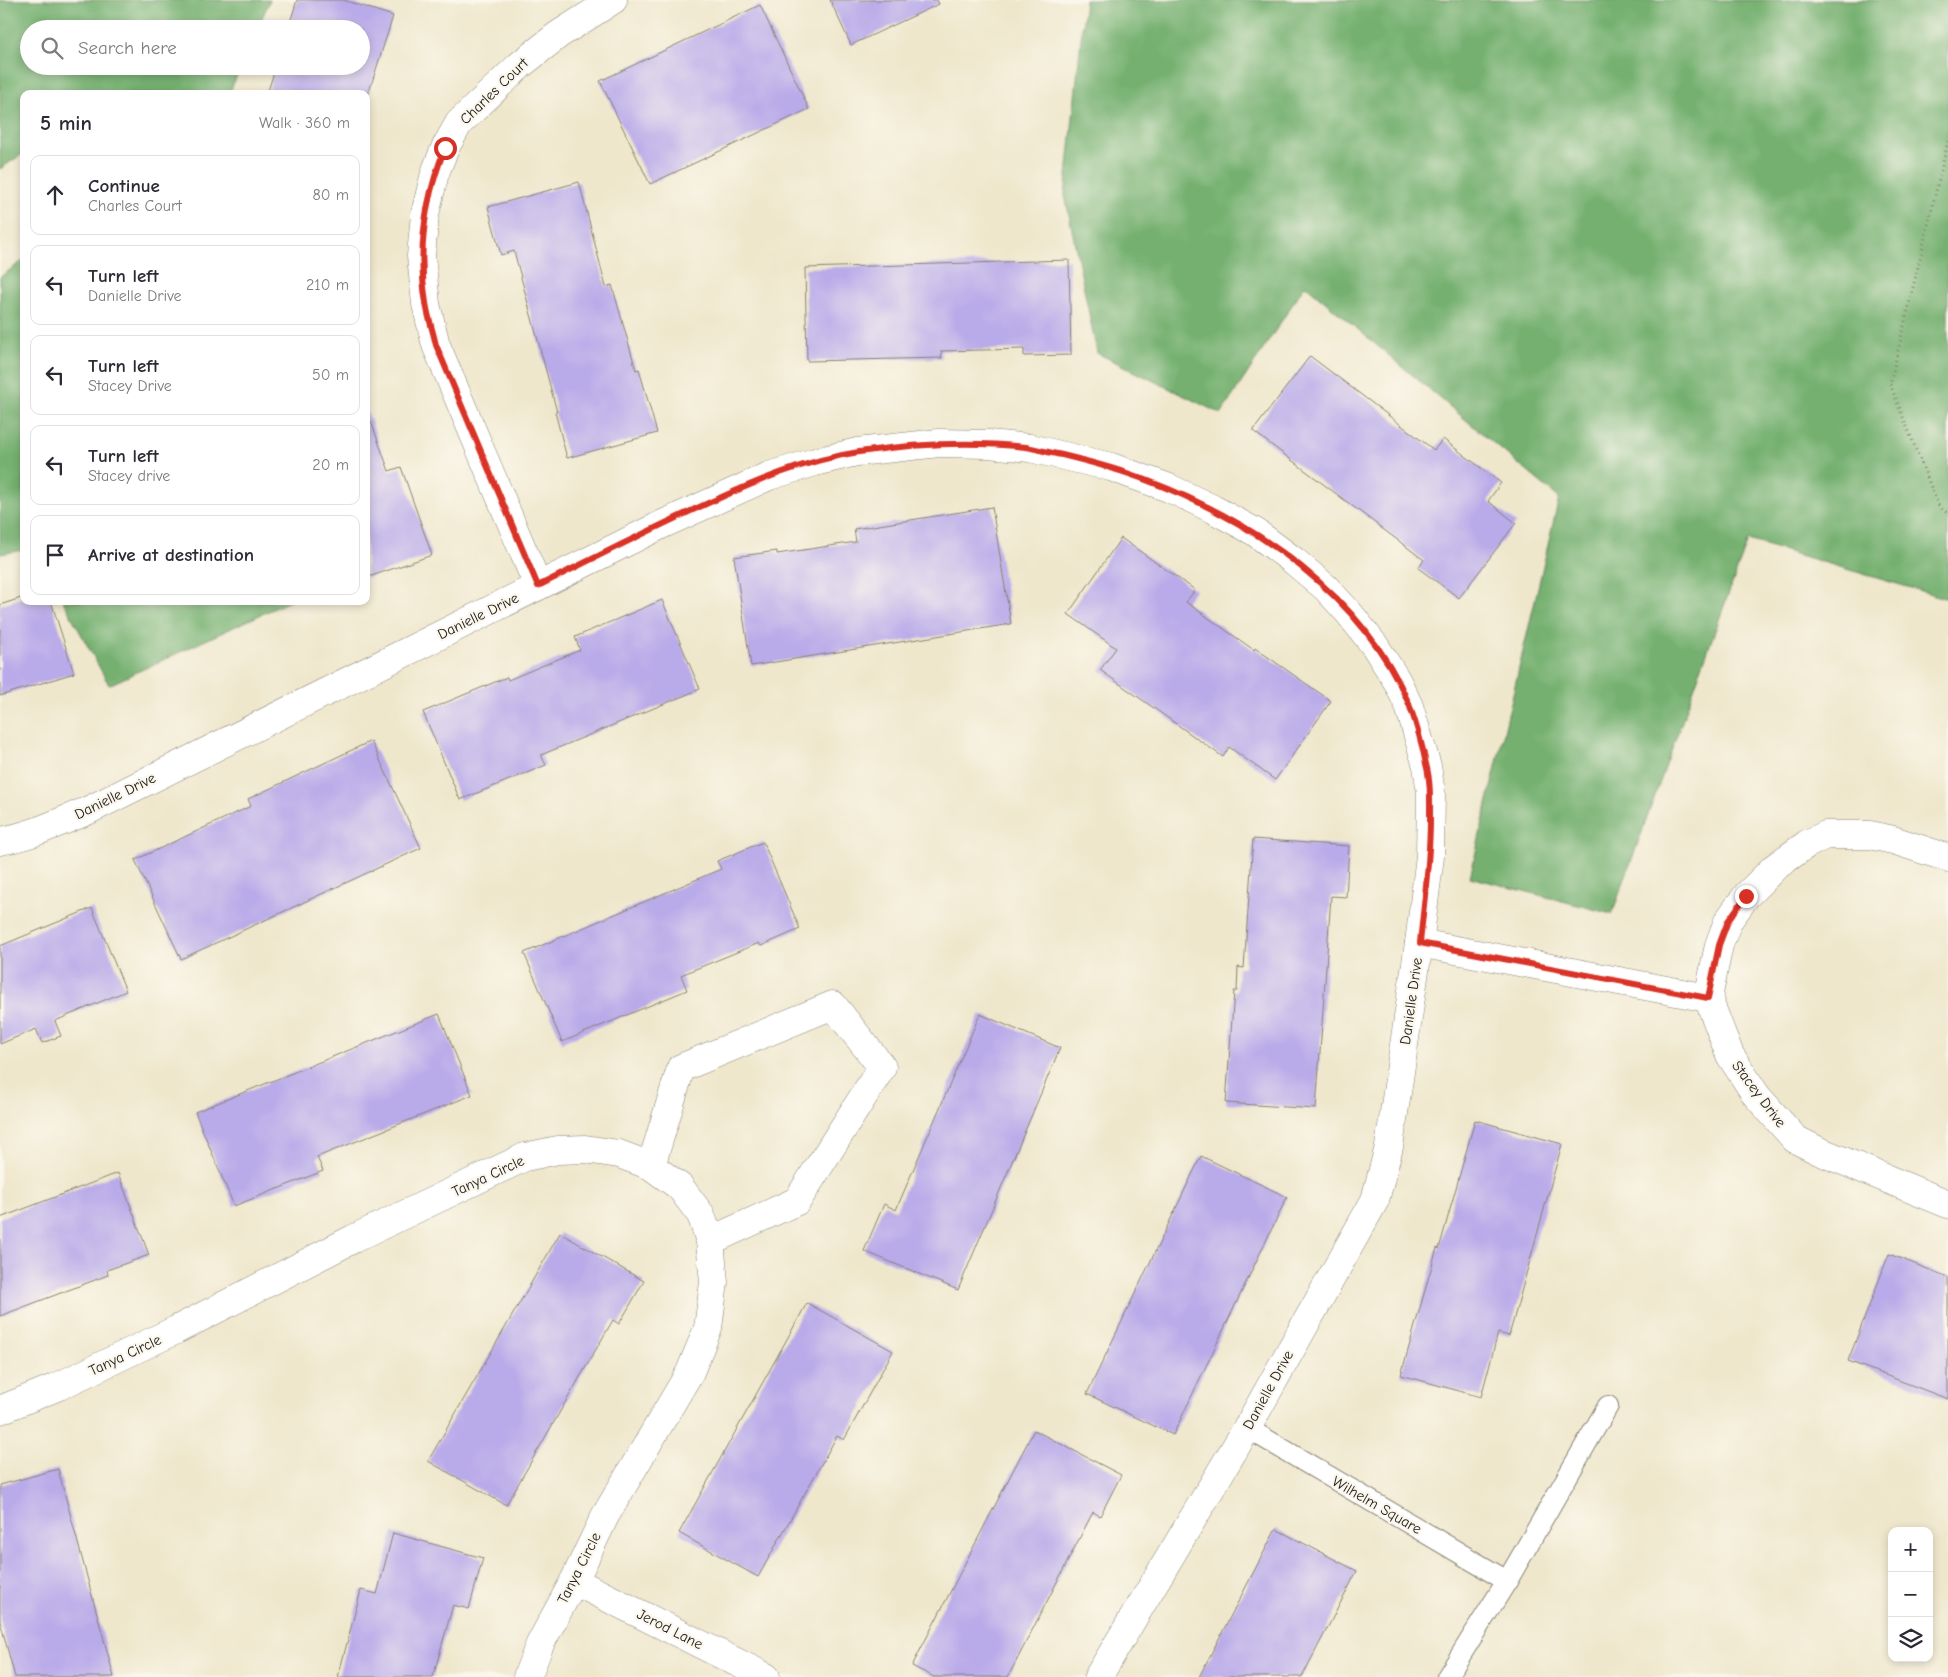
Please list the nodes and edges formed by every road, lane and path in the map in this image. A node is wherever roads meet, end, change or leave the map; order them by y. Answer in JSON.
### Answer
{"nodes":[{"id":1,"x":612,"y":0,"type":"edge"},
{"id":2,"x":1948,"y":141,"type":"edge"},
{"id":3,"x":1948,"y":514,"type":"edge"},
{"id":4,"x":538,"y":586,"type":"junction"},
{"id":5,"x":0,"y":841,"type":"edge"},
{"id":6,"x":1948,"y":858,"type":"edge"},
{"id":7,"x":1420,"y":943,"type":"junction"},
{"id":8,"x":1708,"y":998,"type":"junction"},
{"id":9,"x":651,"y":1166,"type":"junction"},
{"id":10,"x":1948,"y":1204,"type":"edge"},
{"id":11,"x":710,"y":1241,"type":"junction"},
{"id":12,"x":1608,"y":1406,"type":"dead end"},
{"id":13,"x":0,"y":1410,"type":"edge"},
{"id":14,"x":1247,"y":1428,"type":"junction"},
{"id":15,"x":574,"y":1581,"type":"junction"},
{"id":16,"x":1507,"y":1581,"type":"junction"},
{"id":17,"x":527,"y":1677,"type":"edge"},
{"id":18,"x":766,"y":1677,"type":"edge"},
{"id":19,"x":1098,"y":1677,"type":"edge"},
{"id":20,"x":1447,"y":1677,"type":"edge"}],
"edges":[{"from":1,"to":4,"type":"street","name":"Charles Court"},
{"from":2,"to":3,"type":"path"},
{"from":4,"to":5,"type":"street","name":"Danielle Drive"},
{"from":4,"to":7,"type":"street","name":"Danielle Drive"},
{"from":6,"to":8,"type":"street"},
{"from":7,"to":8,"type":"street"},
{"from":7,"to":14,"type":"street","name":"Danielle Drive"},
{"from":8,"to":10,"type":"street","name":"Stacey Drive"},
{"from":9,"to":11,"type":"street","name":"Tanya Circle"},
{"from":9,"to":11,"type":"street"},
{"from":9,"to":13,"type":"street","name":"Tanya Circle"},
{"from":11,"to":15,"type":"street","name":"Tanya Circle"},
{"from":12,"to":16,"type":"lane"},
{"from":14,"to":16,"type":"lane","name":"Wilhelm Square"},
{"from":14,"to":19,"type":"street","name":"Danielle Drive"},
{"from":15,"to":17,"type":"street","name":"Tanya Circle"},
{"from":15,"to":18,"type":"street","name":"Jerod Lane"},
{"from":16,"to":20,"type":"lane"}]}
